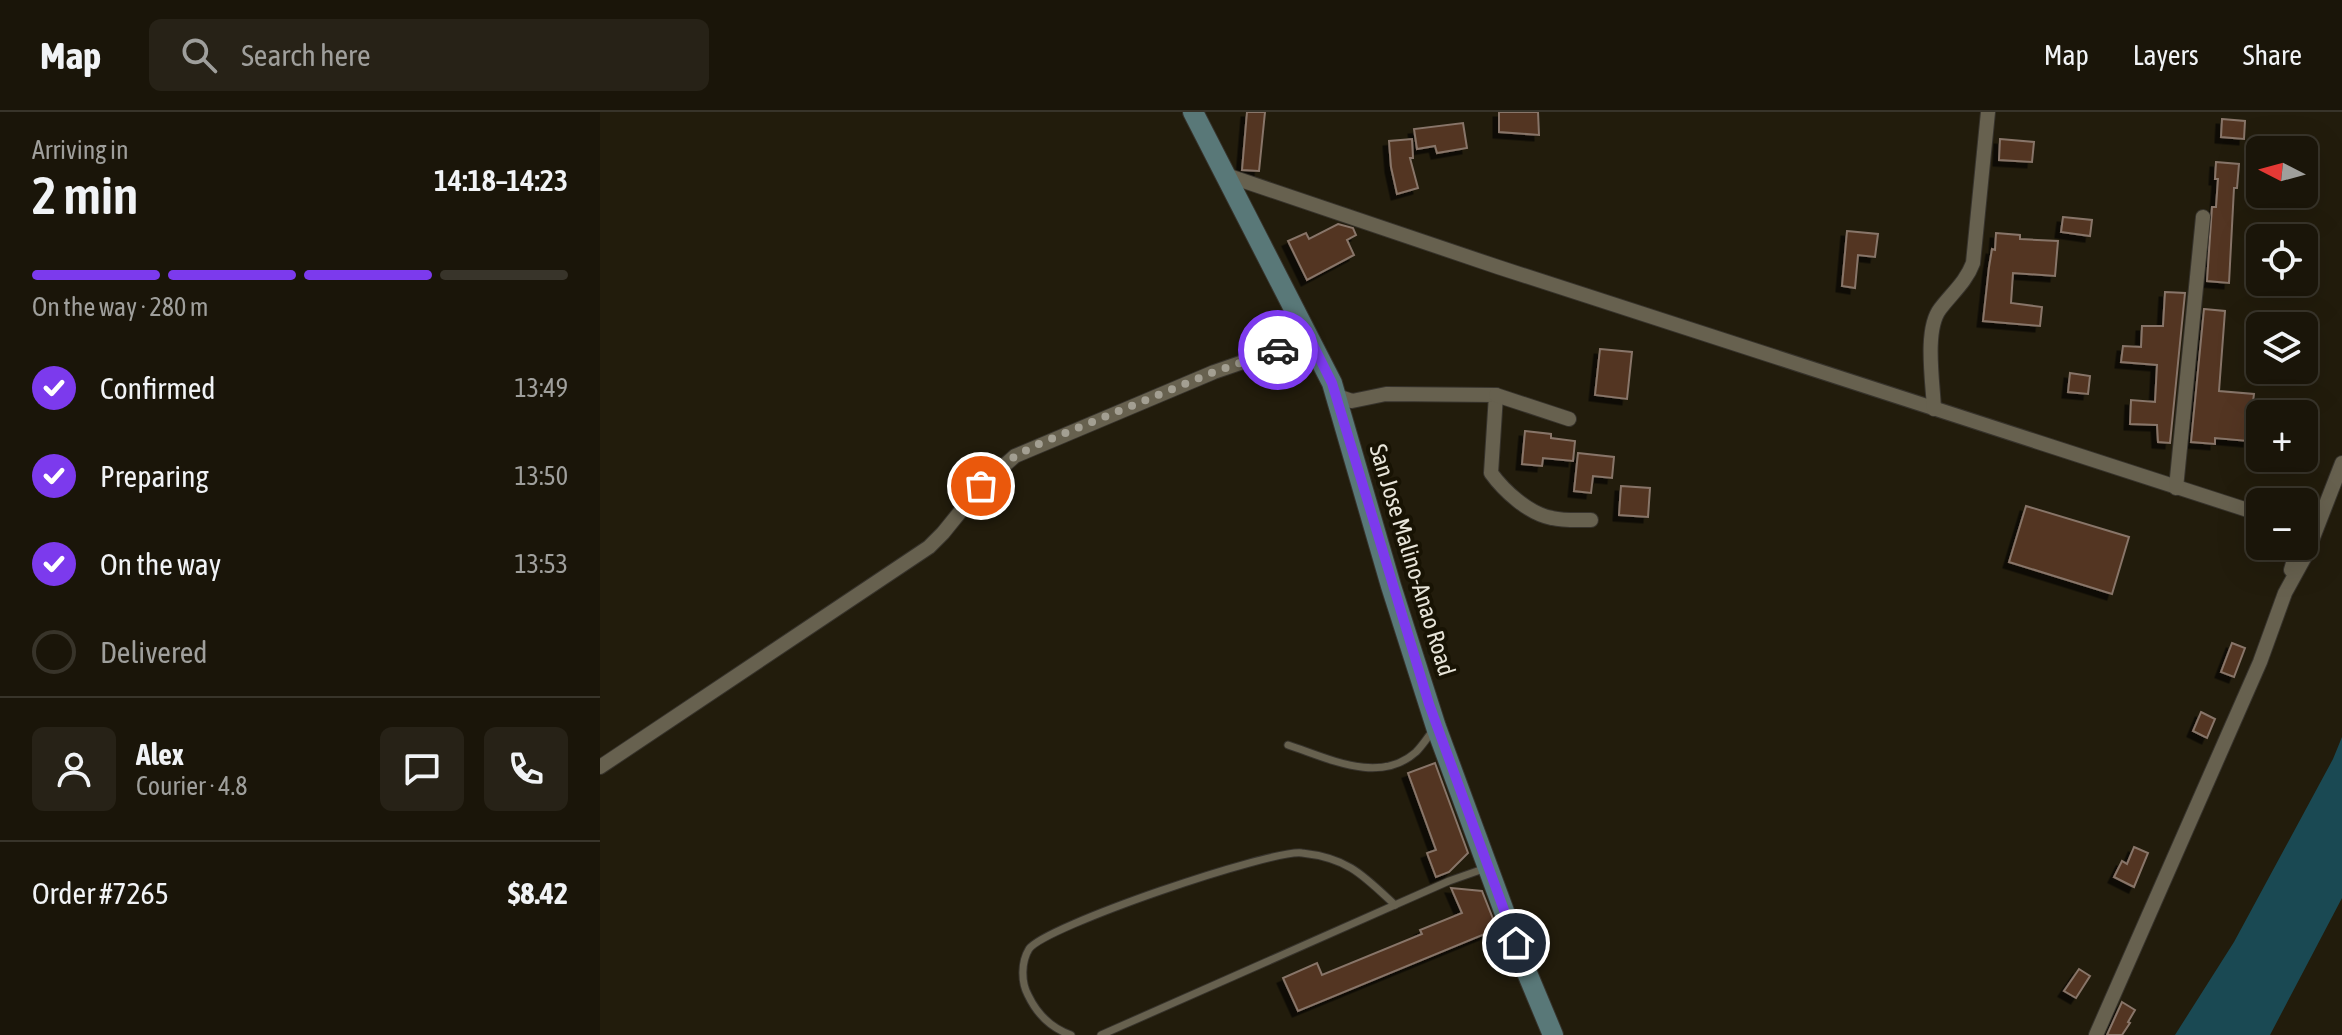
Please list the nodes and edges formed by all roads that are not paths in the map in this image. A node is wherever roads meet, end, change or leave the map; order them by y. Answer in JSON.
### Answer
{"nodes":[{"id":1,"x":1193,"y":112,"type":"edge"},
{"id":2,"x":1988,"y":112,"type":"edge"},
{"id":3,"x":1226,"y":175,"type":"junction"},
{"id":4,"x":2203,"y":217,"type":"dead end"},
{"id":5,"x":1310,"y":339,"type":"junction"},
{"id":6,"x":1334,"y":395,"type":"junction"},
{"id":7,"x":1496,"y":395,"type":"junction"},
{"id":8,"x":1934,"y":409,"type":"junction"},
{"id":9,"x":1569,"y":419,"type":"dead end"},
{"id":10,"x":2342,"y":463,"type":"edge"},
{"id":11,"x":2176,"y":488,"type":"junction"},
{"id":12,"x":2246,"y":510,"type":"edge"},
{"id":13,"x":1591,"y":520,"type":"dead end"},
{"id":14,"x":2294,"y":560,"type":"edge"},
{"id":15,"x":2285,"y":593,"type":"junction"},
{"id":16,"x":1436,"y":727,"type":"junction"},
{"id":17,"x":1288,"y":745,"type":"dead end"},
{"id":18,"x":600,"y":767,"type":"edge"},
{"id":19,"x":1488,"y":867,"type":"junction"},
{"id":20,"x":1395,"y":905,"type":"junction"},
{"id":21,"x":1071,"y":1035,"type":"edge"},
{"id":22,"x":1101,"y":1035,"type":"edge"},
{"id":23,"x":1553,"y":1035,"type":"edge"},
{"id":24,"x":2096,"y":1035,"type":"edge"}],
"edges":[{"from":1,"to":3,"type":"main road","name":"San Jose Malino-Anao Road"},
{"from":2,"to":8,"type":"street"},
{"from":3,"to":5,"type":"main road","name":"San Jose Malino-Anao Road"},
{"from":3,"to":8,"type":"street"},
{"from":4,"to":11,"type":"street"},
{"from":5,"to":6,"type":"main road","name":"San Jose Malino-Anao Road"},
{"from":5,"to":18,"type":"street"},
{"from":6,"to":7,"type":"street"},
{"from":6,"to":16,"type":"main road","name":"San Jose Malino-Anao Road"},
{"from":7,"to":9,"type":"street"},
{"from":7,"to":13,"type":"street"},
{"from":8,"to":11,"type":"street"},
{"from":10,"to":15,"type":"street"},
{"from":11,"to":12,"type":"street"},
{"from":14,"to":15,"type":"street"},
{"from":15,"to":24,"type":"street"},
{"from":16,"to":17,"type":"lane"},
{"from":16,"to":19,"type":"main road","name":"San Jose Malino-Anao Road"},
{"from":19,"to":20,"type":"lane"},
{"from":19,"to":23,"type":"main road","name":"San Jose Malino-Anao Road"},
{"from":20,"to":21,"type":"lane"},
{"from":20,"to":22,"type":"lane"}]}
